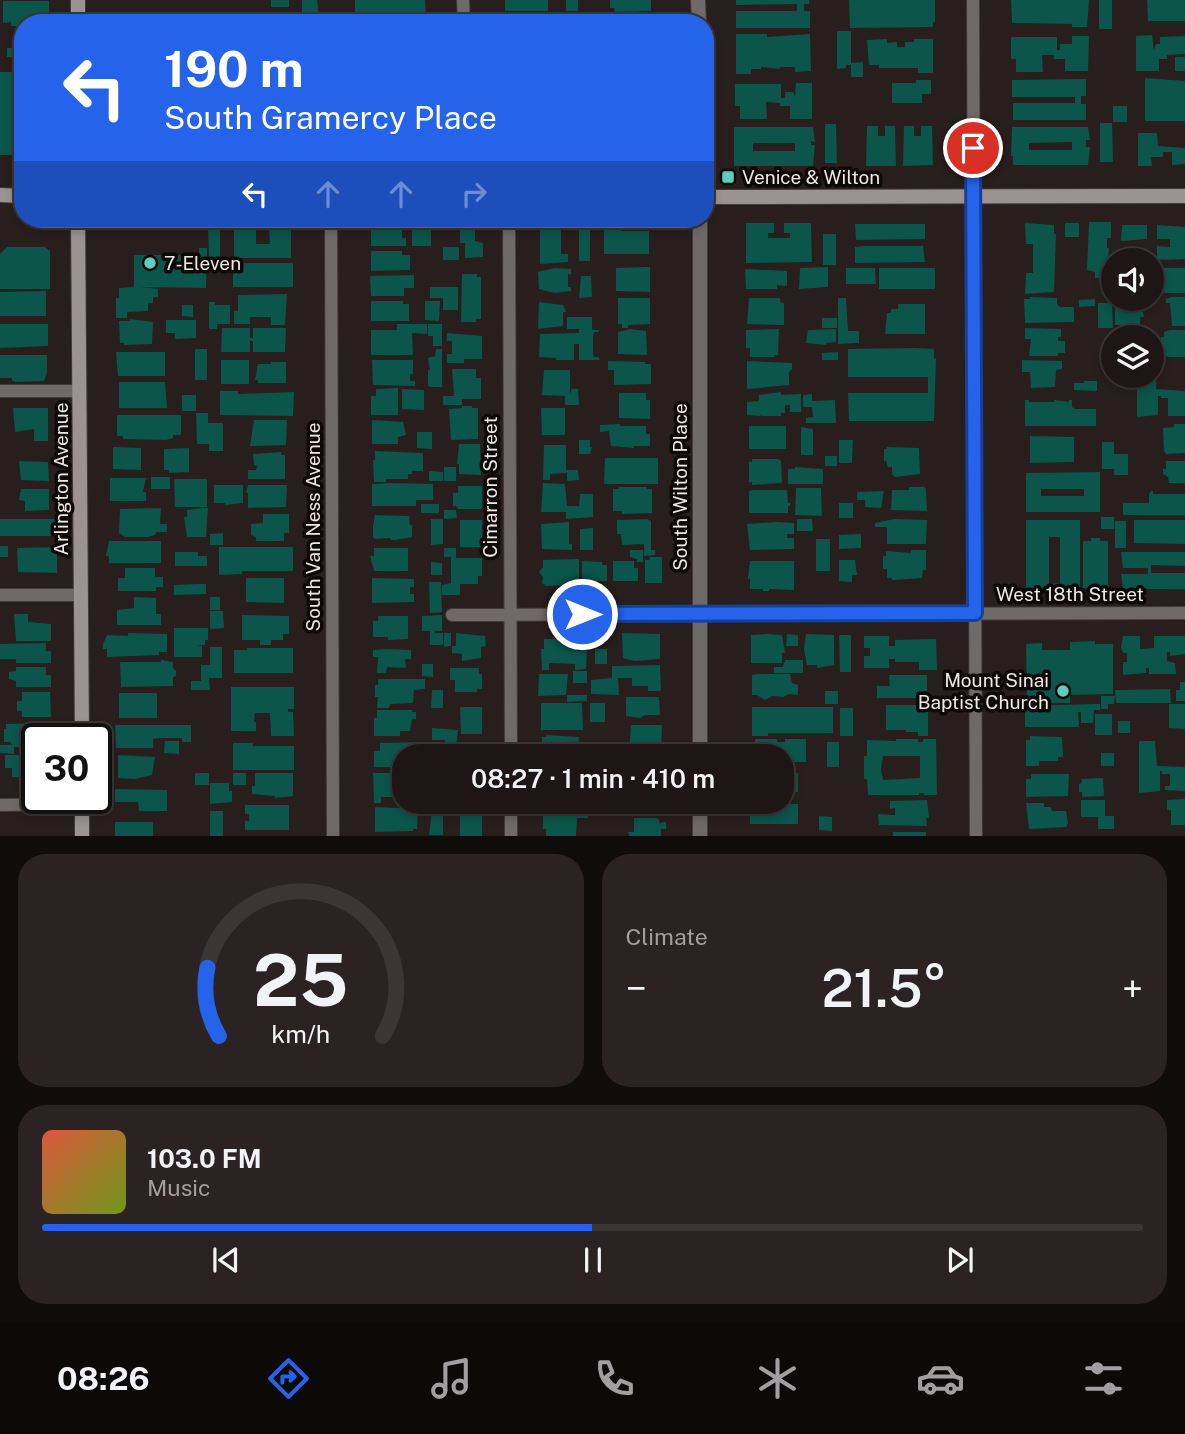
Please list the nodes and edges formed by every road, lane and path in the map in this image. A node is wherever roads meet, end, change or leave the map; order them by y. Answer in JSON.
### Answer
{"nodes":[{"id":1,"x":973,"y":0,"type":"edge"},
{"id":2,"x":1185,"y":196,"type":"edge"},
{"id":3,"x":714,"y":197,"type":"edge"},
{"id":4,"x":973,"y":197,"type":"junction"},
{"id":5,"x":78,"y":228,"type":"edge"},
{"id":6,"x":331,"y":228,"type":"edge"},
{"id":7,"x":509,"y":228,"type":"edge"},
{"id":8,"x":700,"y":228,"type":"edge"},
{"id":9,"x":0,"y":391,"type":"edge"},
{"id":10,"x":80,"y":391,"type":"junction"},
{"id":11,"x":0,"y":595,"type":"edge"},
{"id":12,"x":81,"y":595,"type":"junction"},
{"id":13,"x":975,"y":613,"type":"junction"},
{"id":14,"x":1185,"y":613,"type":"edge"},
{"id":15,"x":699,"y":614,"type":"junction"},
{"id":16,"x":452,"y":615,"type":"dead end"},
{"id":17,"x":510,"y":615,"type":"junction"},
{"id":18,"x":82,"y":723,"type":"edge"},
{"id":19,"x":511,"y":744,"type":"edge"},
{"id":20,"x":700,"y":744,"type":"edge"},
{"id":21,"x":21,"y":804,"type":"edge"},
{"id":22,"x":0,"y":805,"type":"edge"},
{"id":23,"x":82,"y":814,"type":"edge"},
{"id":24,"x":511,"y":814,"type":"edge"},
{"id":25,"x":700,"y":814,"type":"edge"},
{"id":26,"x":82,"y":835,"type":"edge"},
{"id":27,"x":333,"y":835,"type":"edge"},
{"id":28,"x":512,"y":835,"type":"edge"},
{"id":29,"x":700,"y":835,"type":"edge"},
{"id":30,"x":976,"y":835,"type":"edge"}],
"edges":[{"from":1,"to":4,"type":"street"},
{"from":2,"to":4,"type":"main road"},
{"from":3,"to":4,"type":"main road"},
{"from":4,"to":13,"type":"street"},
{"from":5,"to":10,"type":"main road","name":"Arlington Avenue"},
{"from":6,"to":27,"type":"street","name":"South Van Ness Avenue"},
{"from":7,"to":17,"type":"street","name":"Cimarron Street"},
{"from":8,"to":15,"type":"street","name":"South Wilton Place"},
{"from":9,"to":10,"type":"street"},
{"from":10,"to":12,"type":"main road","name":"Arlington Avenue"},
{"from":11,"to":12,"type":"street"},
{"from":12,"to":18,"type":"main road","name":"Arlington Avenue"},
{"from":13,"to":14,"type":"street","name":"West 18th Street"},
{"from":13,"to":15,"type":"street","name":"West 18th Street"},
{"from":13,"to":30,"type":"street"},
{"from":15,"to":17,"type":"street","name":"West 18th Street"},
{"from":15,"to":20,"type":"street","name":"South Wilton Place"},
{"from":16,"to":17,"type":"street","name":"West 18th Street"},
{"from":17,"to":19,"type":"street","name":"Cimarron Street"},
{"from":21,"to":22,"type":"street"},
{"from":23,"to":26,"type":"main road"},
{"from":24,"to":28,"type":"street"},
{"from":25,"to":29,"type":"street"}]}
